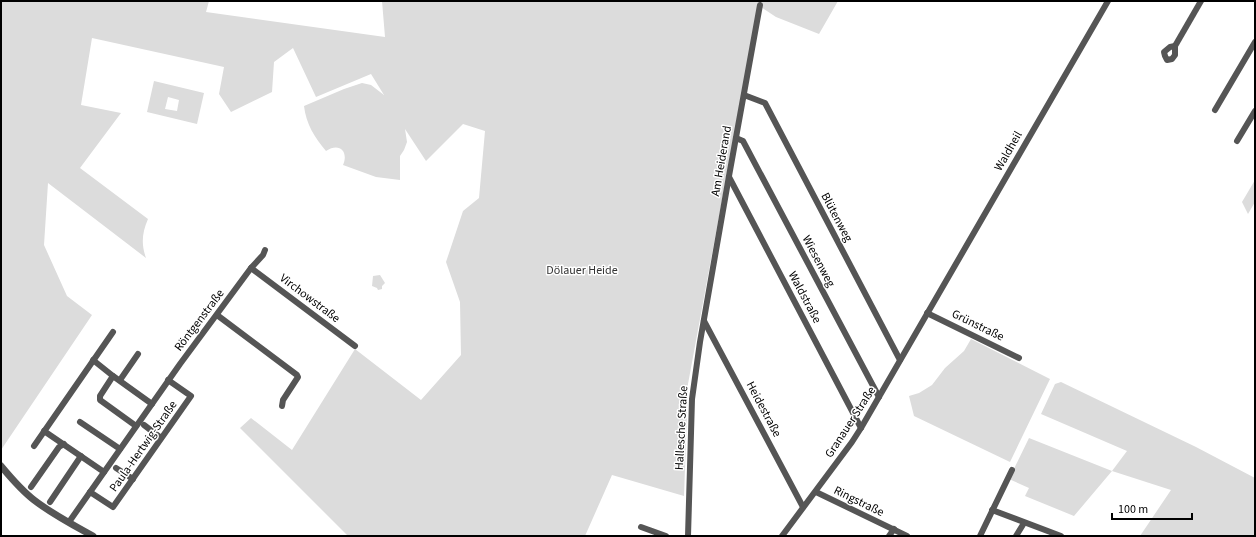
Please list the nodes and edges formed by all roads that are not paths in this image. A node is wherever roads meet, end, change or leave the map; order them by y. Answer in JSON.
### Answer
{"nodes":[{"id":1,"x":1108,"y":1,"type":"edge"},
{"id":2,"x":1201,"y":1,"type":"edge"},
{"id":3,"x":760,"y":5,"type":"dead end"},
{"id":4,"x":1255,"y":42,"type":"edge"},
{"id":5,"x":1175,"y":46,"type":"dead end"},
{"id":6,"x":744,"y":95,"type":"junction"},
{"id":7,"x":1215,"y":110,"type":"dead end"},
{"id":8,"x":1255,"y":111,"type":"edge"},
{"id":9,"x":736,"y":138,"type":"junction"},
{"id":10,"x":1237,"y":141,"type":"dead end"},
{"id":11,"x":729,"y":176,"type":"junction"},
{"id":12,"x":265,"y":250,"type":"dead end"},
{"id":13,"x":251,"y":268,"type":"junction"},
{"id":14,"x":928,"y":313,"type":"junction"},
{"id":15,"x":217,"y":315,"type":"junction"},
{"id":16,"x":704,"y":322,"type":"junction"},
{"id":17,"x":113,"y":332,"type":"dead end"},
{"id":18,"x":355,"y":346,"type":"dead end"},
{"id":19,"x":138,"y":354,"type":"dead end"},
{"id":20,"x":1019,"y":358,"type":"dead end"},
{"id":21,"x":93,"y":360,"type":"junction"},
{"id":22,"x":900,"y":360,"type":"junction"},
{"id":23,"x":113,"y":376,"type":"junction"},
{"id":24,"x":120,"y":380,"type":"junction"},
{"id":25,"x":168,"y":380,"type":"junction"},
{"id":26,"x":879,"y":397,"type":"junction"},
{"id":27,"x":152,"y":404,"type":"junction"},
{"id":28,"x":282,"y":406,"type":"dead end"},
{"id":29,"x":80,"y":422,"type":"dead end"},
{"id":30,"x":144,"y":425,"type":"dead end"},
{"id":31,"x":136,"y":426,"type":"junction"},
{"id":32,"x":861,"y":428,"type":"junction"},
{"id":33,"x":44,"y":431,"type":"junction"},
{"id":34,"x":162,"y":438,"type":"junction"},
{"id":35,"x":64,"y":444,"type":"junction"},
{"id":36,"x":34,"y":446,"type":"dead end"},
{"id":37,"x":120,"y":449,"type":"junction"},
{"id":38,"x":81,"y":456,"type":"junction"},
{"id":39,"x":1,"y":466,"type":"edge"},
{"id":40,"x":116,"y":468,"type":"dead end"},
{"id":41,"x":1012,"y":470,"type":"dead end"},
{"id":42,"x":104,"y":472,"type":"junction"},
{"id":43,"x":133,"y":479,"type":"junction"},
{"id":44,"x":31,"y":487,"type":"dead end"},
{"id":45,"x":90,"y":492,"type":"junction"},
{"id":46,"x":816,"y":492,"type":"junction"},
{"id":47,"x":50,"y":502,"type":"dead end"},
{"id":48,"x":803,"y":507,"type":"junction"},
{"id":49,"x":992,"y":510,"type":"junction"},
{"id":50,"x":69,"y":522,"type":"junction"},
{"id":51,"x":1024,"y":523,"type":"junction"},
{"id":52,"x":641,"y":527,"type":"dead end"},
{"id":53,"x":894,"y":529,"type":"junction"},
{"id":54,"x":93,"y":536,"type":"edge"},
{"id":55,"x":666,"y":536,"type":"edge"},
{"id":56,"x":688,"y":536,"type":"edge"},
{"id":57,"x":782,"y":536,"type":"edge"},
{"id":58,"x":889,"y":536,"type":"edge"},
{"id":59,"x":907,"y":536,"type":"edge"},
{"id":60,"x":980,"y":536,"type":"edge"},
{"id":61,"x":1016,"y":536,"type":"edge"},
{"id":62,"x":1061,"y":536,"type":"edge"}],
"edges":[{"from":1,"to":14,"type":"street","name":"Waldheil"},
{"from":2,"to":5,"type":"street"},
{"from":3,"to":6,"type":"street","name":"Am Heiderand"},
{"from":4,"to":7,"type":"street"},
{"from":6,"to":9,"type":"street","name":"Am Heiderand"},
{"from":6,"to":22,"type":"street","name":"Blütenweg"},
{"from":8,"to":10,"type":"street"},
{"from":9,"to":11,"type":"street","name":"Am Heiderand"},
{"from":9,"to":26,"type":"street","name":"Wiesenweg"},
{"from":11,"to":16,"type":"street","name":"Am Heiderand"},
{"from":11,"to":32,"type":"street","name":"Waldstraße"},
{"from":12,"to":13,"type":"street","name":"Röntgenstraße"},
{"from":13,"to":15,"type":"street","name":"Röntgenstraße"},
{"from":13,"to":18,"type":"street","name":"Virchowstraße"},
{"from":14,"to":20,"type":"street","name":"Grünstraße"},
{"from":14,"to":22,"type":"street","name":"Granauer Straße"},
{"from":15,"to":25,"type":"street","name":"Röntgenstraße"},
{"from":15,"to":28,"type":"street"},
{"from":16,"to":48,"type":"street","name":"Heidestraße"},
{"from":16,"to":56,"type":"street","name":"Hallesche Straße"},
{"from":17,"to":21,"type":"street"},
{"from":19,"to":24,"type":"street"},
{"from":21,"to":23,"type":"street"},
{"from":21,"to":33,"type":"street"},
{"from":22,"to":26,"type":"street","name":"Granauer Straße"},
{"from":23,"to":24,"type":"street"},
{"from":23,"to":31,"type":"street"},
{"from":24,"to":27,"type":"street"},
{"from":25,"to":27,"type":"street","name":"Röntgenstraße"},
{"from":25,"to":34,"type":"street","name":"Paula-Hertwig-Straße"},
{"from":26,"to":32,"type":"street","name":"Granauer Straße"},
{"from":27,"to":31,"type":"street","name":"Röntgenstraße"},
{"from":29,"to":37,"type":"street"},
{"from":30,"to":34,"type":"street"},
{"from":31,"to":37,"type":"street","name":"Röntgenstraße"},
{"from":32,"to":46,"type":"street","name":"Granauer Straße"},
{"from":33,"to":35,"type":"street"},
{"from":33,"to":36,"type":"street"},
{"from":34,"to":43,"type":"street","name":"Paula-Hertwig-Straße"},
{"from":35,"to":38,"type":"street"},
{"from":35,"to":44,"type":"street"},
{"from":37,"to":42,"type":"street","name":"Röntgenstraße"},
{"from":38,"to":42,"type":"street"},
{"from":38,"to":47,"type":"street"},
{"from":39,"to":50,"type":"street"},
{"from":40,"to":43,"type":"street"},
{"from":41,"to":49,"type":"street"},
{"from":42,"to":45,"type":"street","name":"Röntgenstraße"},
{"from":43,"to":45,"type":"street","name":"Paula-Hertwig-Straße"},
{"from":45,"to":50,"type":"street","name":"Röntgenstraße"},
{"from":46,"to":48,"type":"street","name":"Granauer Straße"},
{"from":46,"to":53,"type":"street","name":"Ringstraße"},
{"from":48,"to":57,"type":"street","name":"Granauer Straße"},
{"from":49,"to":51,"type":"street"},
{"from":49,"to":60,"type":"street"},
{"from":50,"to":54,"type":"street"},
{"from":51,"to":61,"type":"street"},
{"from":51,"to":62,"type":"street"},
{"from":52,"to":55,"type":"street"},
{"from":53,"to":58,"type":"street","name":"Ringstraße"},
{"from":53,"to":59,"type":"street","name":"Ringstraße"}]}
